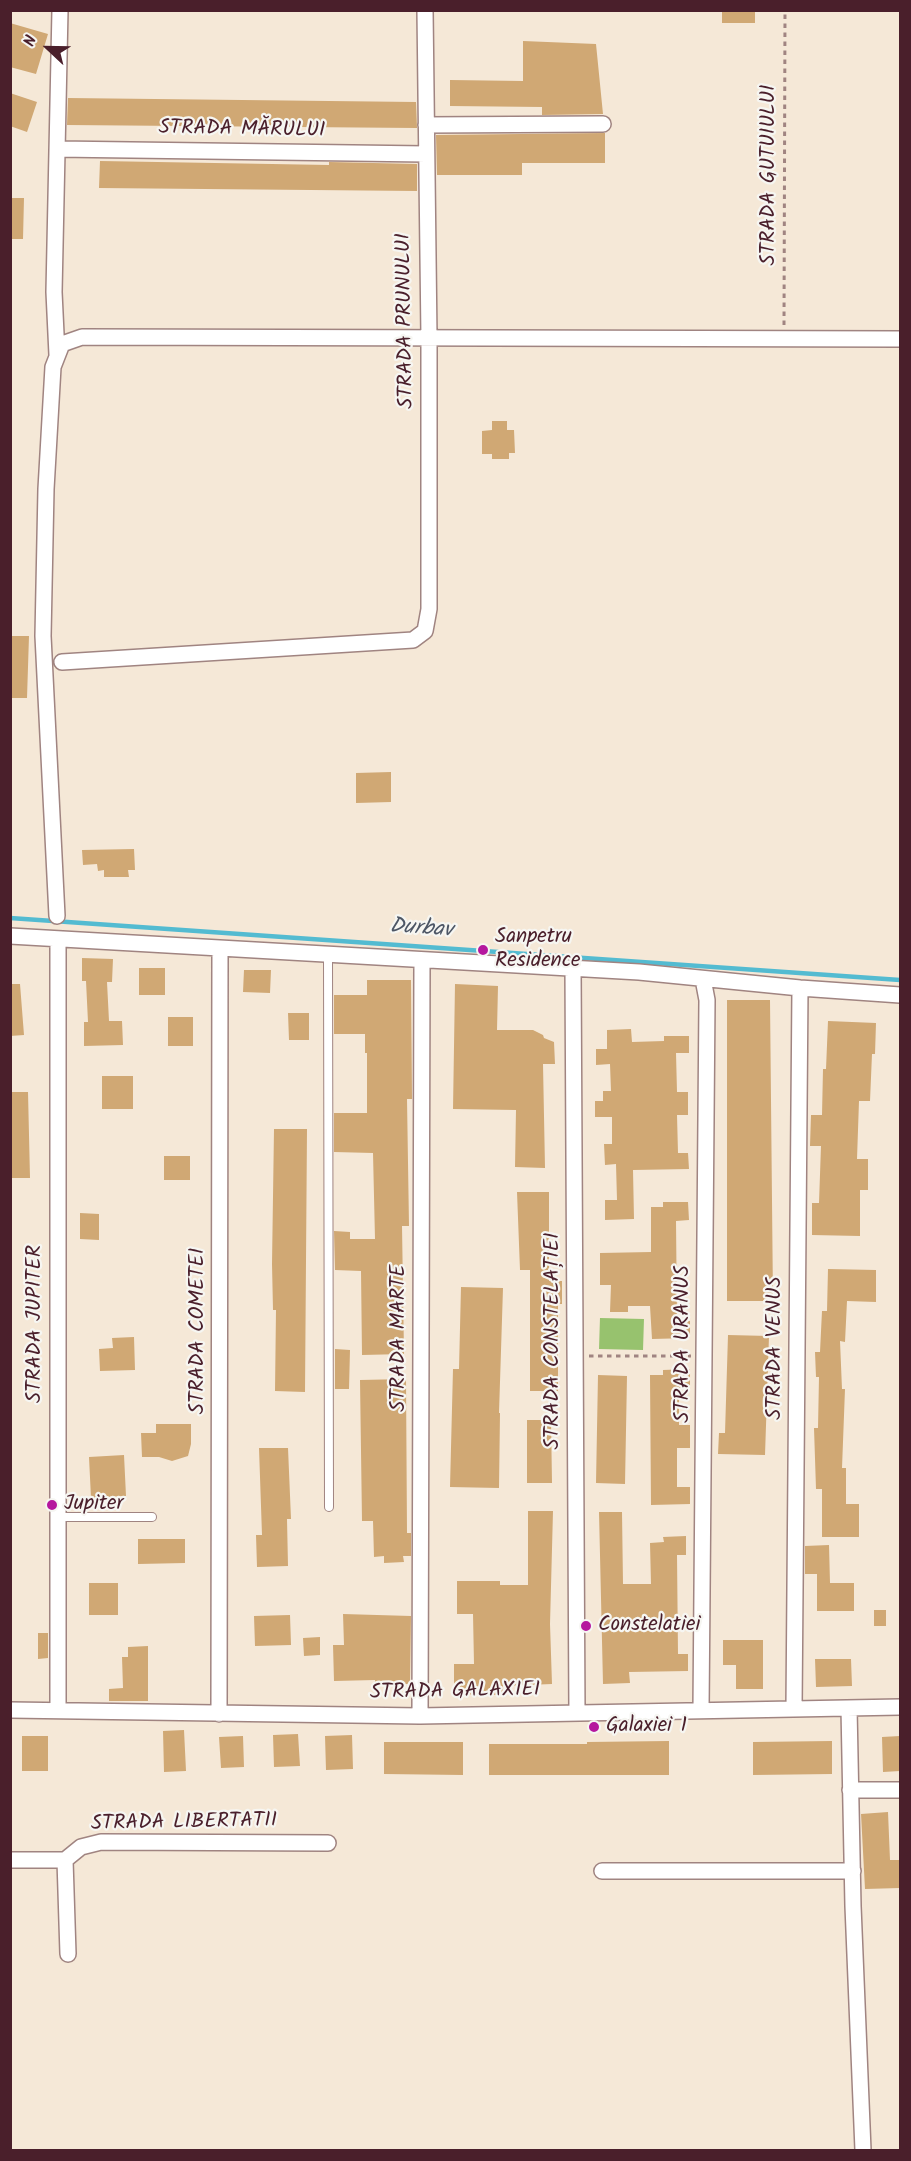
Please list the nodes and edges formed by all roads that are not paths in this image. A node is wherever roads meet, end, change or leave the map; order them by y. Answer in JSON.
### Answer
{"nodes":[{"id":1,"x":60,"y":10,"type":"edge"},
{"id":2,"x":424,"y":10,"type":"edge"},
{"id":3,"x":603,"y":124,"type":"dead end"},
{"id":4,"x":426,"y":125,"type":"junction"},
{"id":5,"x":57,"y":149,"type":"junction"},
{"id":6,"x":426,"y":154,"type":"junction"},
{"id":7,"x":429,"y":338,"type":"junction"},
{"id":8,"x":900,"y":339,"type":"edge"},
{"id":9,"x":57,"y":356,"type":"junction"},
{"id":10,"x":62,"y":662,"type":"dead end"},
{"id":11,"x":57,"y":916,"type":"dead end"},
{"id":12,"x":10,"y":936,"type":"edge"},
{"id":13,"x":58,"y":939,"type":"junction"},
{"id":14,"x":220,"y":948,"type":"junction"},
{"id":15,"x":328,"y":954,"type":"junction"},
{"id":16,"x":422,"y":960,"type":"junction"},
{"id":17,"x":573,"y":968,"type":"junction"},
{"id":18,"x":703,"y":979,"type":"junction"},
{"id":19,"x":800,"y":988,"type":"junction"},
{"id":20,"x":900,"y":995,"type":"edge"},
{"id":21,"x":329,"y":1507,"type":"dead end"},
{"id":22,"x":57,"y":1517,"type":"junction"},
{"id":23,"x":152,"y":1517,"type":"dead end"},
{"id":24,"x":900,"y":1707,"type":"edge"},
{"id":25,"x":794,"y":1708,"type":"junction"},
{"id":26,"x":849,"y":1708,"type":"junction"},
{"id":27,"x":701,"y":1709,"type":"junction"},
{"id":28,"x":10,"y":1710,"type":"edge"},
{"id":29,"x":58,"y":1710,"type":"junction"},
{"id":30,"x":219,"y":1713,"type":"junction"},
{"id":31,"x":577,"y":1713,"type":"junction"},
{"id":32,"x":420,"y":1716,"type":"junction"},
{"id":33,"x":850,"y":1790,"type":"junction"},
{"id":34,"x":900,"y":1790,"type":"edge"},
{"id":35,"x":328,"y":1843,"type":"dead end"},
{"id":36,"x":10,"y":1860,"type":"edge"},
{"id":37,"x":65,"y":1860,"type":"junction"},
{"id":38,"x":602,"y":1871,"type":"dead end"},
{"id":39,"x":853,"y":1871,"type":"junction"},
{"id":40,"x":68,"y":1954,"type":"dead end"},
{"id":41,"x":863,"y":2151,"type":"edge"}],
"edges":[{"from":1,"to":5,"type":"street"},
{"from":2,"to":4,"type":"street","name":"STRADA PRUNULUI"},
{"from":3,"to":4,"type":"street"},
{"from":4,"to":6,"type":"street","name":"STRADA PRUNULUI"},
{"from":5,"to":6,"type":"street","name":"STRADA MĂRULUI"},
{"from":5,"to":9,"type":"street"},
{"from":6,"to":7,"type":"street","name":"STRADA PRUNULUI"},
{"from":7,"to":8,"type":"street"},
{"from":7,"to":9,"type":"street"},
{"from":7,"to":10,"type":"street","name":"STRADA PRUNULUI"},
{"from":9,"to":11,"type":"street"},
{"from":12,"to":13,"type":"street"},
{"from":13,"to":14,"type":"street"},
{"from":13,"to":22,"type":"street","name":"STRADA JUPITER"},
{"from":14,"to":15,"type":"street"},
{"from":14,"to":30,"type":"street","name":"STRADA COMETEI"},
{"from":15,"to":16,"type":"street"},
{"from":15,"to":21,"type":"lane"},
{"from":16,"to":17,"type":"street"},
{"from":16,"to":32,"type":"street","name":"STRADA MARTE"},
{"from":17,"to":18,"type":"street"},
{"from":17,"to":31,"type":"street","name":"STRADA CONSTELAȚIEI"},
{"from":18,"to":19,"type":"street"},
{"from":18,"to":27,"type":"street","name":"STRADA URANUS"},
{"from":19,"to":20,"type":"street"},
{"from":19,"to":25,"type":"street","name":"STRADA VENUS"},
{"from":22,"to":23,"type":"lane"},
{"from":22,"to":29,"type":"street","name":"STRADA JUPITER"},
{"from":24,"to":26,"type":"street","name":"STRADA GALAXIEI"},
{"from":25,"to":26,"type":"street","name":"STRADA GALAXIEI"},
{"from":25,"to":27,"type":"street","name":"STRADA GALAXIEI"},
{"from":26,"to":33,"type":"street"},
{"from":27,"to":31,"type":"street","name":"STRADA GALAXIEI"},
{"from":28,"to":29,"type":"street","name":"STRADA GALAXIEI"},
{"from":29,"to":30,"type":"street","name":"STRADA GALAXIEI"},
{"from":30,"to":32,"type":"street","name":"STRADA GALAXIEI"},
{"from":31,"to":32,"type":"street","name":"STRADA GALAXIEI"},
{"from":33,"to":34,"type":"street"},
{"from":33,"to":39,"type":"street"},
{"from":35,"to":37,"type":"street","name":"STRADA LIBERTATII"},
{"from":36,"to":37,"type":"street"},
{"from":37,"to":40,"type":"street"},
{"from":38,"to":39,"type":"street"},
{"from":39,"to":41,"type":"street"}]}
